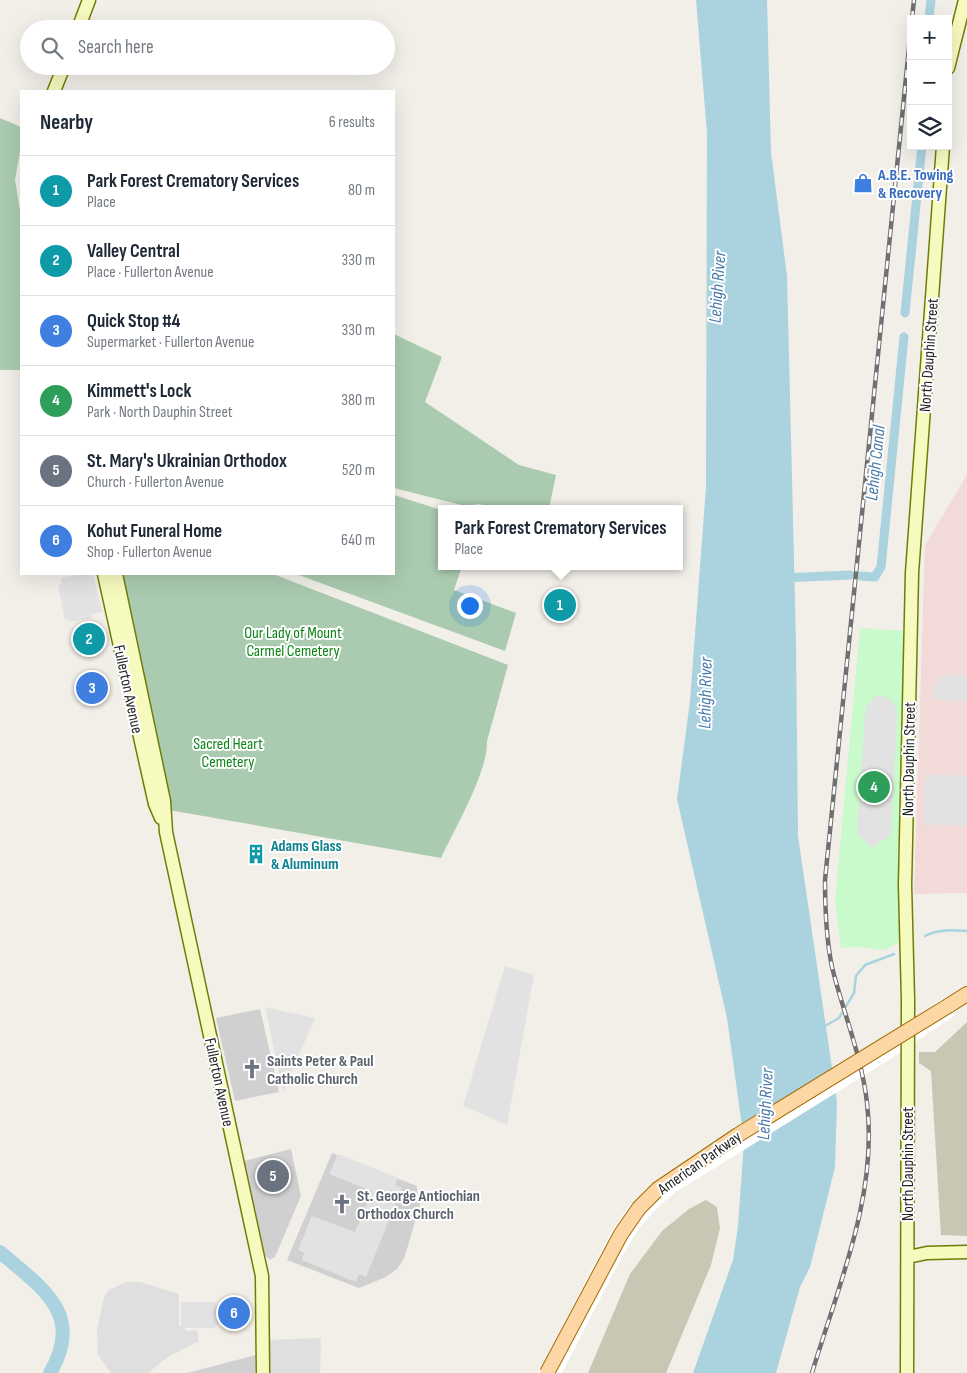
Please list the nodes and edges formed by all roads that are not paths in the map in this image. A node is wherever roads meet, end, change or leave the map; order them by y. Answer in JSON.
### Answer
{"nodes":[{"id":1,"x":89,"y":0,"type":"edge"},
{"id":2,"x":965,"y":0,"type":"edge"},
{"id":3,"x":81,"y":20,"type":"edge"},
{"id":4,"x":950,"y":60,"type":"edge"},
{"id":5,"x":60,"y":75,"type":"edge"},
{"id":6,"x":54,"y":90,"type":"edge"},
{"id":7,"x":943,"y":150,"type":"edge"},
{"id":8,"x":104,"y":575,"type":"edge"},
{"id":9,"x":116,"y":575,"type":"edge"},
{"id":10,"x":166,"y":832,"type":"junction"},
{"id":11,"x":967,"y":994,"type":"edge"},
{"id":12,"x":967,"y":1252,"type":"edge"},
{"id":13,"x":908,"y":1257,"type":"junction"},
{"id":14,"x":262,"y":1373,"type":"edge"},
{"id":15,"x":547,"y":1373,"type":"edge"},
{"id":16,"x":907,"y":1373,"type":"edge"}],
"edges":[{"from":1,"to":3,"type":"street"},
{"from":2,"to":4,"type":"street"},
{"from":5,"to":6,"type":"street"},
{"from":7,"to":13,"type":"street","name":"North Dauphin Street"},
{"from":8,"to":10,"type":"street","name":"Fullerton Avenue"},
{"from":9,"to":10,"type":"street","name":"Fullerton Avenue"},
{"from":10,"to":14,"type":"street","name":"Fullerton Avenue"},
{"from":11,"to":15,"type":"main road","name":"American Parkway","bridge":true},
{"from":12,"to":13,"type":"street"},
{"from":13,"to":16,"type":"street","name":"North Dauphin Street"}]}
